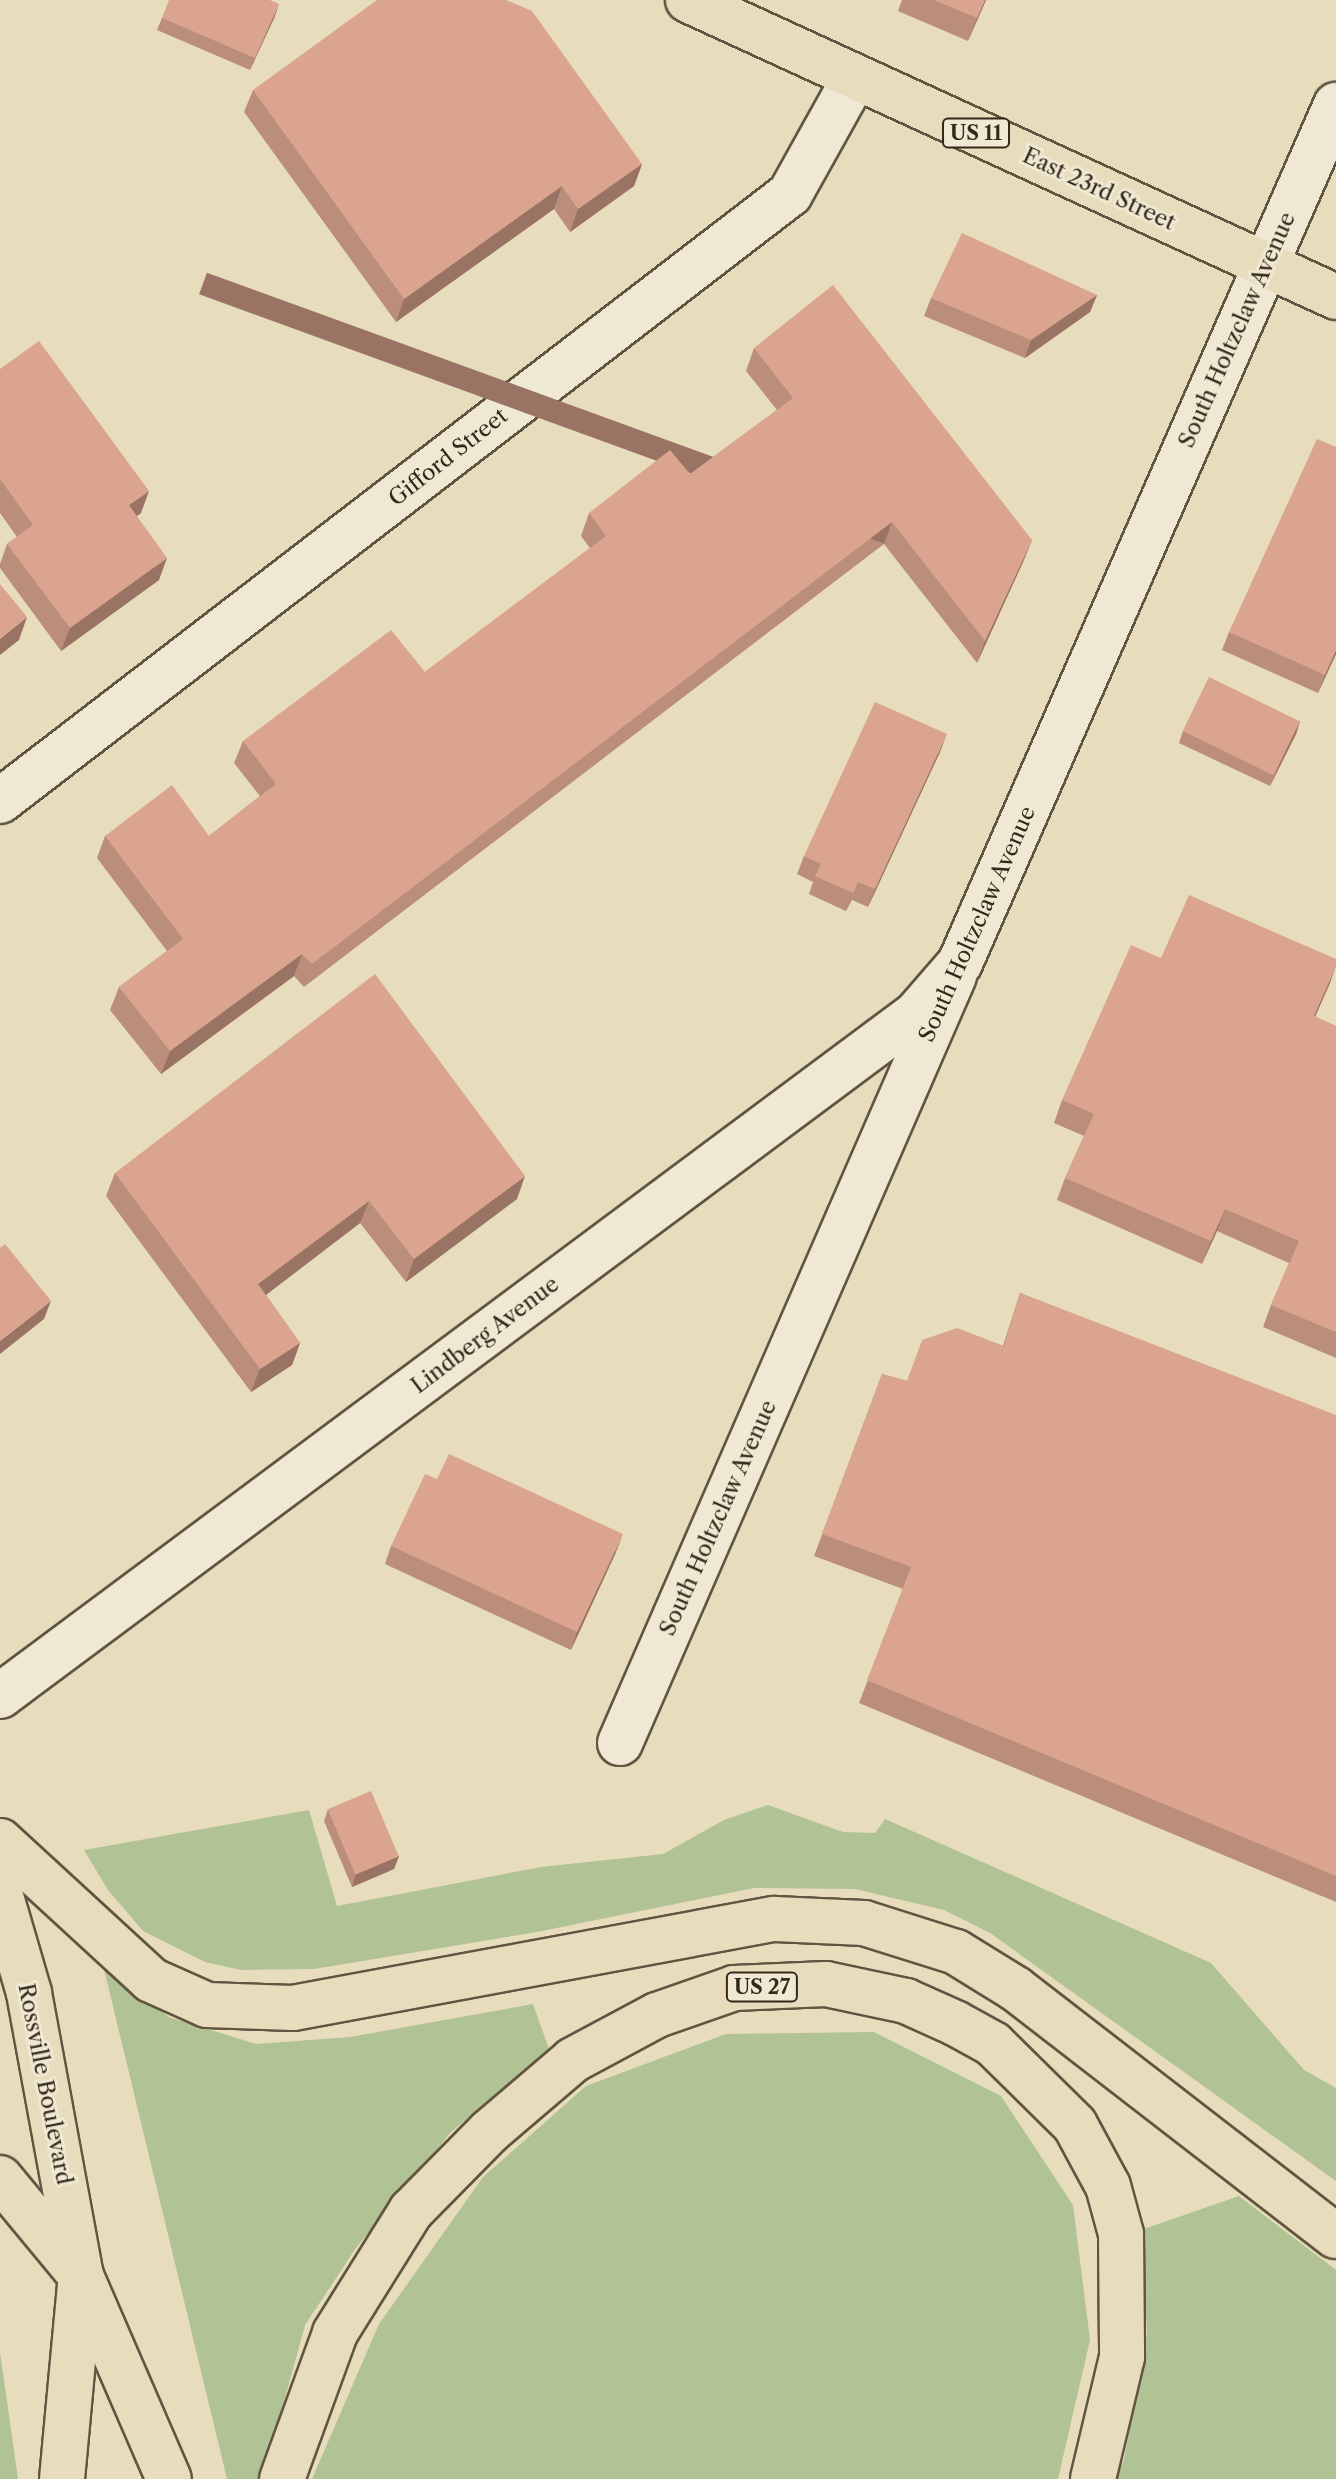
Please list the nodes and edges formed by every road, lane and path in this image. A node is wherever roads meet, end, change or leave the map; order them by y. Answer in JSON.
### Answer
{"nodes":[{"id":1,"x":688,"y":0,"type":"edge"},
{"id":2,"x":855,"y":77,"type":"junction"},
{"id":3,"x":1336,"y":105,"type":"edge"},
{"id":4,"x":1265,"y":266,"type":"junction"},
{"id":5,"x":1336,"y":297,"type":"edge"},
{"id":6,"x":0,"y":801,"type":"edge"},
{"id":7,"x":960,"y":963,"type":"junction"},
{"id":8,"x":0,"y":1696,"type":"edge"},
{"id":9,"x":620,"y":1743,"type":"dead end"},
{"id":10,"x":0,"y":1841,"type":"edge"},
{"id":11,"x":0,"y":1893,"type":"edge"},
{"id":12,"x":0,"y":2178,"type":"edge"},
{"id":13,"x":1336,"y":2236,"type":"edge"},
{"id":14,"x":81,"y":2276,"type":"junction"},
{"id":15,"x":62,"y":2479,"type":"edge"},
{"id":16,"x":169,"y":2479,"type":"edge"},
{"id":17,"x":282,"y":2479,"type":"edge"},
{"id":18,"x":1093,"y":2479,"type":"edge"}],
"edges":[{"from":1,"to":2,"type":"main road","name":"East 23rd Street","number":"US 11"},
{"from":2,"to":4,"type":"main road","name":"East 23rd Street","number":"US 11"},
{"from":2,"to":6,"type":"main road","name":"Gifford Street"},
{"from":3,"to":4,"type":"main road","name":"South Holtzclaw Avenue"},
{"from":4,"to":5,"type":"main road","name":"East 23rd Street","number":"US 11"},
{"from":4,"to":7,"type":"main road","name":"South Holtzclaw Avenue"},
{"from":7,"to":8,"type":"main road","name":"Lindberg Avenue"},
{"from":7,"to":9,"type":"main road","name":"South Holtzclaw Avenue"},
{"from":10,"to":13,"type":"main road"},
{"from":11,"to":14,"type":"main road","name":"Rossville Boulevard"},
{"from":12,"to":14,"type":"main road"},
{"from":14,"to":15,"type":"main road","name":"Rossville Boulevard"},
{"from":14,"to":16,"type":"main road","name":"Rossville Boulevard"},
{"from":17,"to":18,"type":"main road","number":"US 27"}]}
